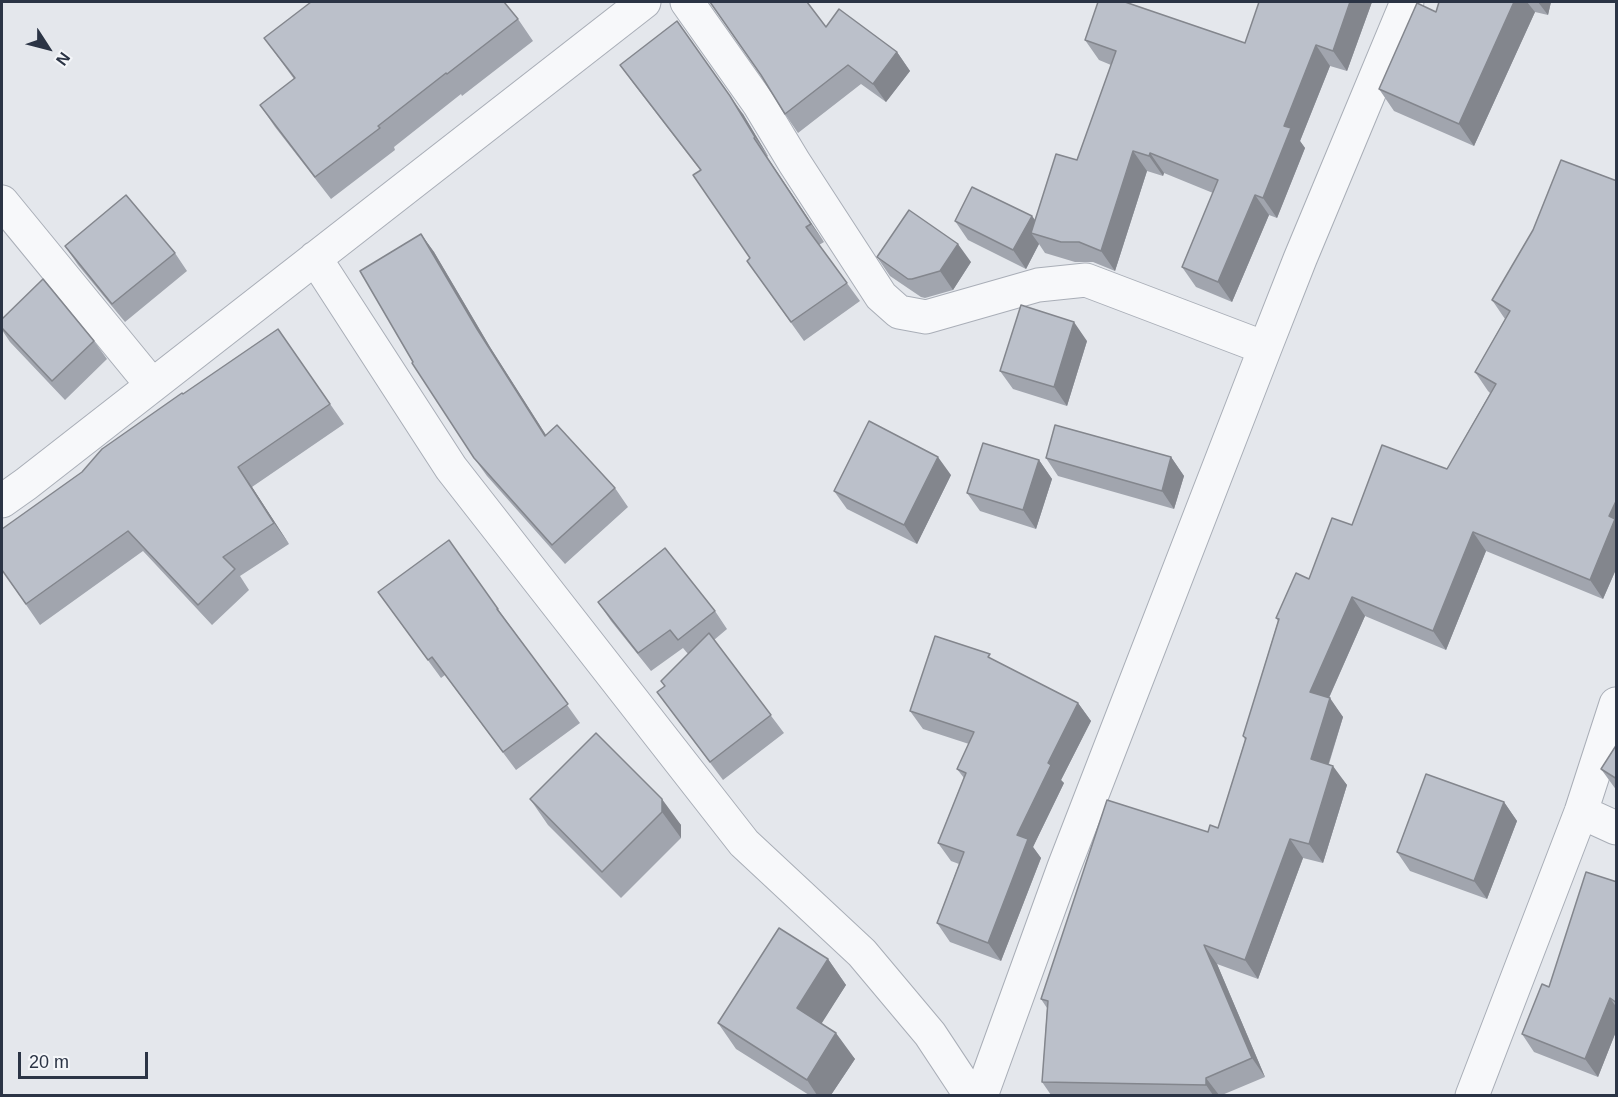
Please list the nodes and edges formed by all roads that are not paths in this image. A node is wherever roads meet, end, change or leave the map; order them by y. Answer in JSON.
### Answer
{"nodes":[{"id":1,"x":687,"y":2,"type":"edge"},
{"id":2,"x":1407,"y":2,"type":"edge"},
{"id":3,"x":631,"y":6,"type":"edge"},
{"id":4,"x":2,"y":202,"type":"edge"},
{"id":5,"x":315,"y":258,"type":"junction"},
{"id":6,"x":1265,"y":348,"type":"junction"},
{"id":7,"x":152,"y":385,"type":"junction"},
{"id":8,"x":2,"y":501,"type":"edge"},
{"id":9,"x":1617,"y":704,"type":"edge"},
{"id":10,"x":1581,"y":812,"type":"junction"},
{"id":11,"x":1617,"y":828,"type":"edge"},
{"id":12,"x":971,"y":1095,"type":"edge"},
{"id":13,"x":981,"y":1095,"type":"edge"},
{"id":14,"x":1472,"y":1095,"type":"edge"}],
"edges":[{"from":1,"to":6,"type":"street"},
{"from":2,"to":6,"type":"street"},
{"from":3,"to":5,"type":"street"},
{"from":4,"to":7,"type":"street"},
{"from":5,"to":7,"type":"street"},
{"from":5,"to":12,"type":"street"},
{"from":6,"to":13,"type":"street"},
{"from":7,"to":8,"type":"street"},
{"from":9,"to":10,"type":"street"},
{"from":10,"to":11,"type":"street"},
{"from":10,"to":14,"type":"street"}]}
